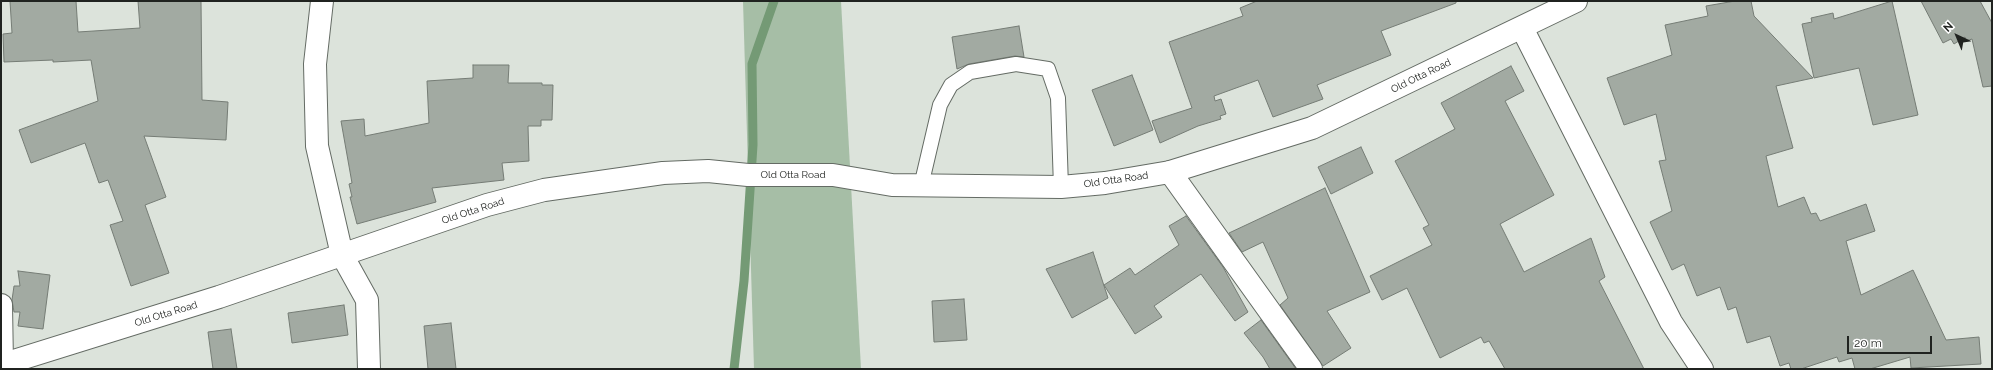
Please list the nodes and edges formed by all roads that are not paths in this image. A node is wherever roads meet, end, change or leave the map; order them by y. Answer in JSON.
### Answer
{"nodes":[{"id":1,"x":322,"y":1,"type":"edge"},
{"id":2,"x":1576,"y":1,"type":"edge"},
{"id":3,"x":1522,"y":28,"type":"junction"},
{"id":4,"x":1170,"y":172,"type":"junction"},
{"id":5,"x":921,"y":186,"type":"junction"},
{"id":6,"x":1061,"y":187,"type":"junction"},
{"id":7,"x":342,"y":255,"type":"junction"},
{"id":8,"x":1,"y":304,"type":"edge"},
{"id":9,"x":2,"y":366,"type":"edge"},
{"id":10,"x":369,"y":369,"type":"edge"},
{"id":11,"x":1311,"y":369,"type":"edge"},
{"id":12,"x":1702,"y":369,"type":"edge"}],
"edges":[{"from":1,"to":7,"type":"street"},
{"from":2,"to":3,"type":"street","name":"Old Otta Road"},
{"from":3,"to":4,"type":"street","name":"Old Otta Road"},
{"from":3,"to":12,"type":"street"},
{"from":4,"to":6,"type":"street","name":"Old Otta Road"},
{"from":4,"to":11,"type":"street"},
{"from":5,"to":6,"type":"street","name":"Old Otta Road"},
{"from":5,"to":6,"type":"lane"},
{"from":5,"to":7,"type":"street","name":"Old Otta Road"},
{"from":7,"to":9,"type":"street","name":"Old Otta Road"},
{"from":7,"to":10,"type":"street"},
{"from":8,"to":9,"type":"street"}]}
